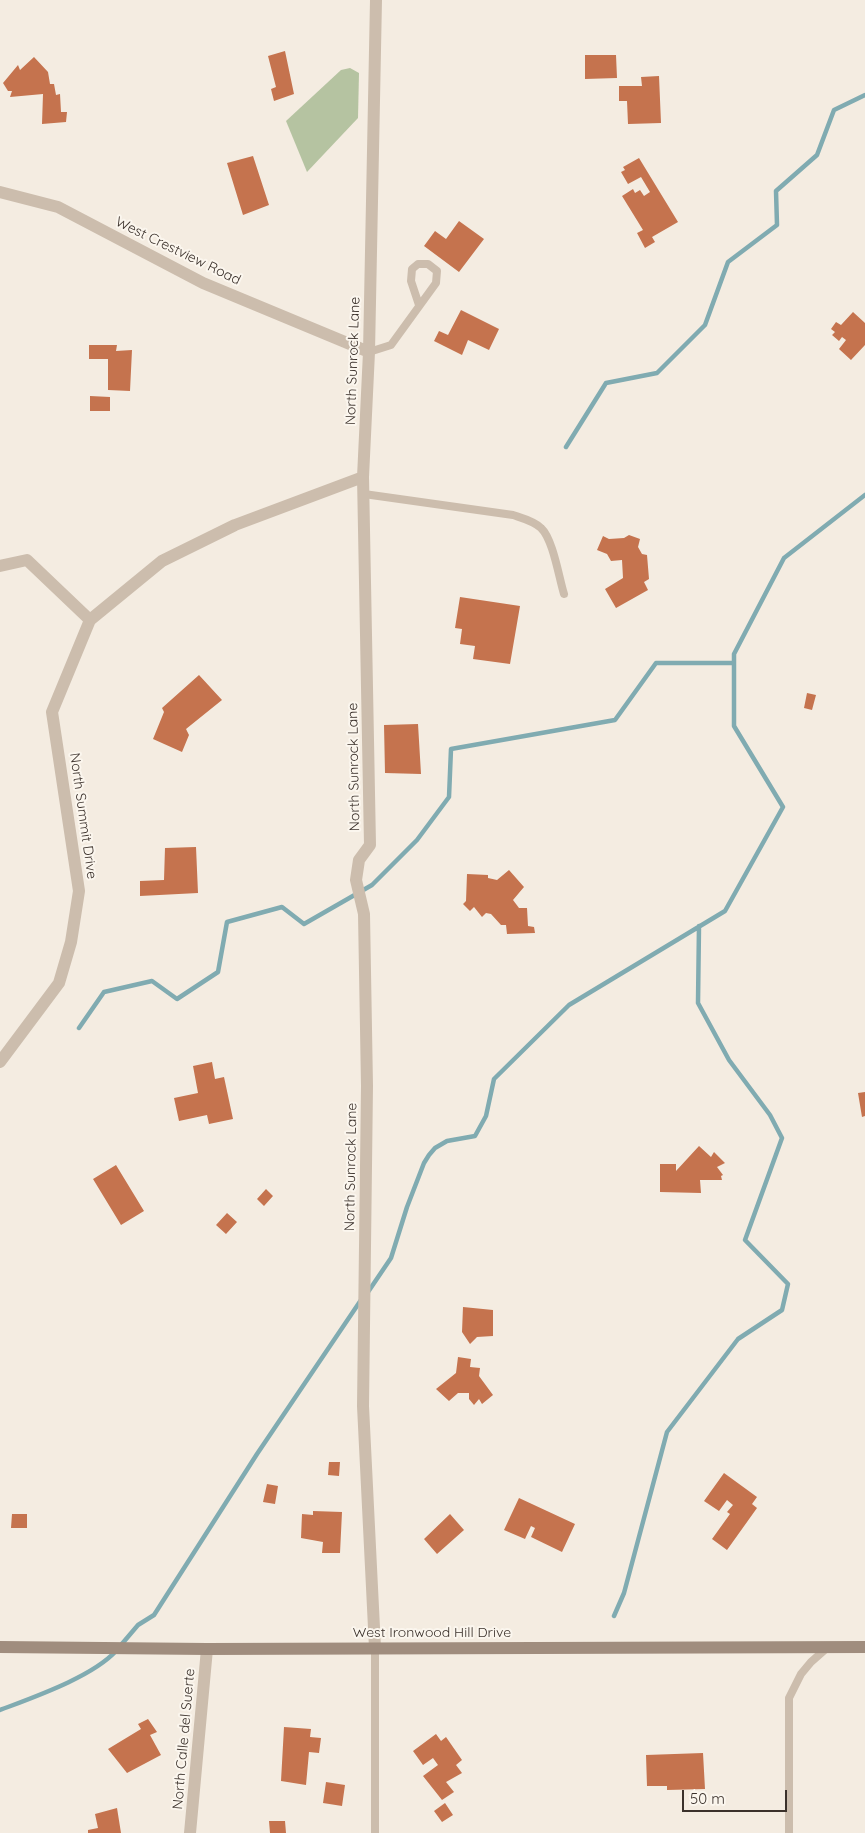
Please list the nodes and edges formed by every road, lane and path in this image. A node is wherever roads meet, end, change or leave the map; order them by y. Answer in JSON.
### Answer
{"nodes":[{"id":1,"x":376,"y":0,"type":"edge"},
{"id":2,"x":0,"y":192,"type":"edge"},
{"id":3,"x":419,"y":305,"type":"junction"},
{"id":4,"x":369,"y":352,"type":"junction"},
{"id":5,"x":363,"y":477,"type":"junction"},
{"id":6,"x":364,"y":494,"type":"junction"},
{"id":7,"x":0,"y":566,"type":"edge"},
{"id":8,"x":564,"y":594,"type":"dead end"},
{"id":9,"x":90,"y":620,"type":"junction"},
{"id":10,"x":0,"y":1062,"type":"edge"},
{"id":11,"x":0,"y":1647,"type":"edge"},
{"id":12,"x":828,"y":1647,"type":"junction"},
{"id":13,"x":865,"y":1647,"type":"edge"},
{"id":14,"x":375,"y":1648,"type":"junction"},
{"id":15,"x":207,"y":1649,"type":"junction"},
{"id":16,"x":190,"y":1833,"type":"edge"},
{"id":17,"x":375,"y":1833,"type":"edge"},
{"id":18,"x":790,"y":1833,"type":"edge"}],
"edges":[{"from":1,"to":4,"type":"street","name":"North Sunrock Lane"},
{"from":2,"to":4,"type":"street","name":"West Crestview Road"},
{"from":3,"to":3,"type":"lane"},
{"from":3,"to":4,"type":"lane"},
{"from":4,"to":5,"type":"street","name":"North Sunrock Lane"},
{"from":5,"to":6,"type":"street","name":"North Sunrock Lane"},
{"from":5,"to":9,"type":"street","name":"North Summit Drive"},
{"from":6,"to":8,"type":"lane"},
{"from":6,"to":14,"type":"street","name":"North Sunrock Lane"},
{"from":7,"to":9,"type":"street"},
{"from":9,"to":10,"type":"street","name":"North Summit Drive"},
{"from":11,"to":15,"type":"street","name":"West Ironwood Hill Drive"},
{"from":12,"to":13,"type":"street","name":"West Ironwood Hill Drive"},
{"from":12,"to":14,"type":"street","name":"West Ironwood Hill Drive"},
{"from":12,"to":18,"type":"lane"},
{"from":14,"to":15,"type":"street","name":"West Ironwood Hill Drive"},
{"from":14,"to":17,"type":"lane"},
{"from":15,"to":16,"type":"street","name":"North Calle del Suerte"}]}
